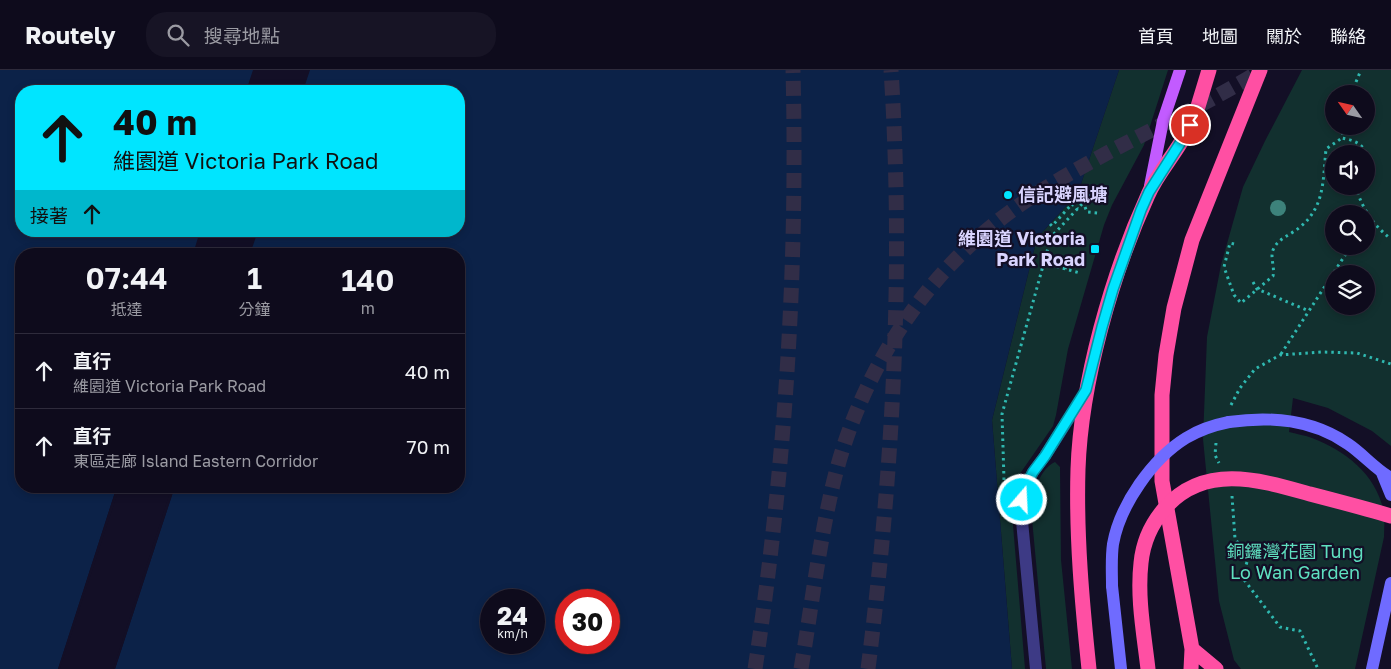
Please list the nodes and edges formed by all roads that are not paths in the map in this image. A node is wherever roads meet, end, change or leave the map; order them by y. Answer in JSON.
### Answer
{"nodes":[{"id":1,"x":1180,"y":70,"type":"edge"},
{"id":2,"x":1209,"y":70,"type":"edge"},
{"id":3,"x":1260,"y":70,"type":"edge"},
{"id":4,"x":1149,"y":192,"type":"junction"},
{"id":5,"x":1086,"y":390,"type":"junction"},
{"id":6,"x":1386,"y":475,"type":"edge"},
{"id":7,"x":1391,"y":495,"type":"edge"},
{"id":8,"x":1391,"y":516,"type":"edge"},
{"id":9,"x":1391,"y":583,"type":"edge"},
{"id":10,"x":1192,"y":649,"type":"junction"},
{"id":11,"x":1036,"y":669,"type":"edge"},
{"id":12,"x":1089,"y":669,"type":"edge"},
{"id":13,"x":1121,"y":669,"type":"edge"},
{"id":14,"x":1148,"y":669,"type":"edge"},
{"id":15,"x":1191,"y":669,"type":"edge"},
{"id":16,"x":1216,"y":669,"type":"edge"},
{"id":17,"x":1372,"y":669,"type":"edge"}],
"edges":[{"from":1,"to":4,"type":"main road"},
{"from":2,"to":4,"type":"highway","bridge":true},
{"from":3,"to":10,"type":"highway"},
{"from":4,"to":5,"type":"highway"},
{"from":5,"to":11,"type":"street"},
{"from":5,"to":12,"type":"highway"},
{"from":6,"to":7,"type":"main road"},
{"from":6,"to":13,"type":"main road","bridge":true},
{"from":8,"to":14,"type":"highway","bridge":true},
{"from":9,"to":17,"type":"main road"},
{"from":10,"to":15,"type":"highway"},
{"from":10,"to":16,"type":"highway"}]}
